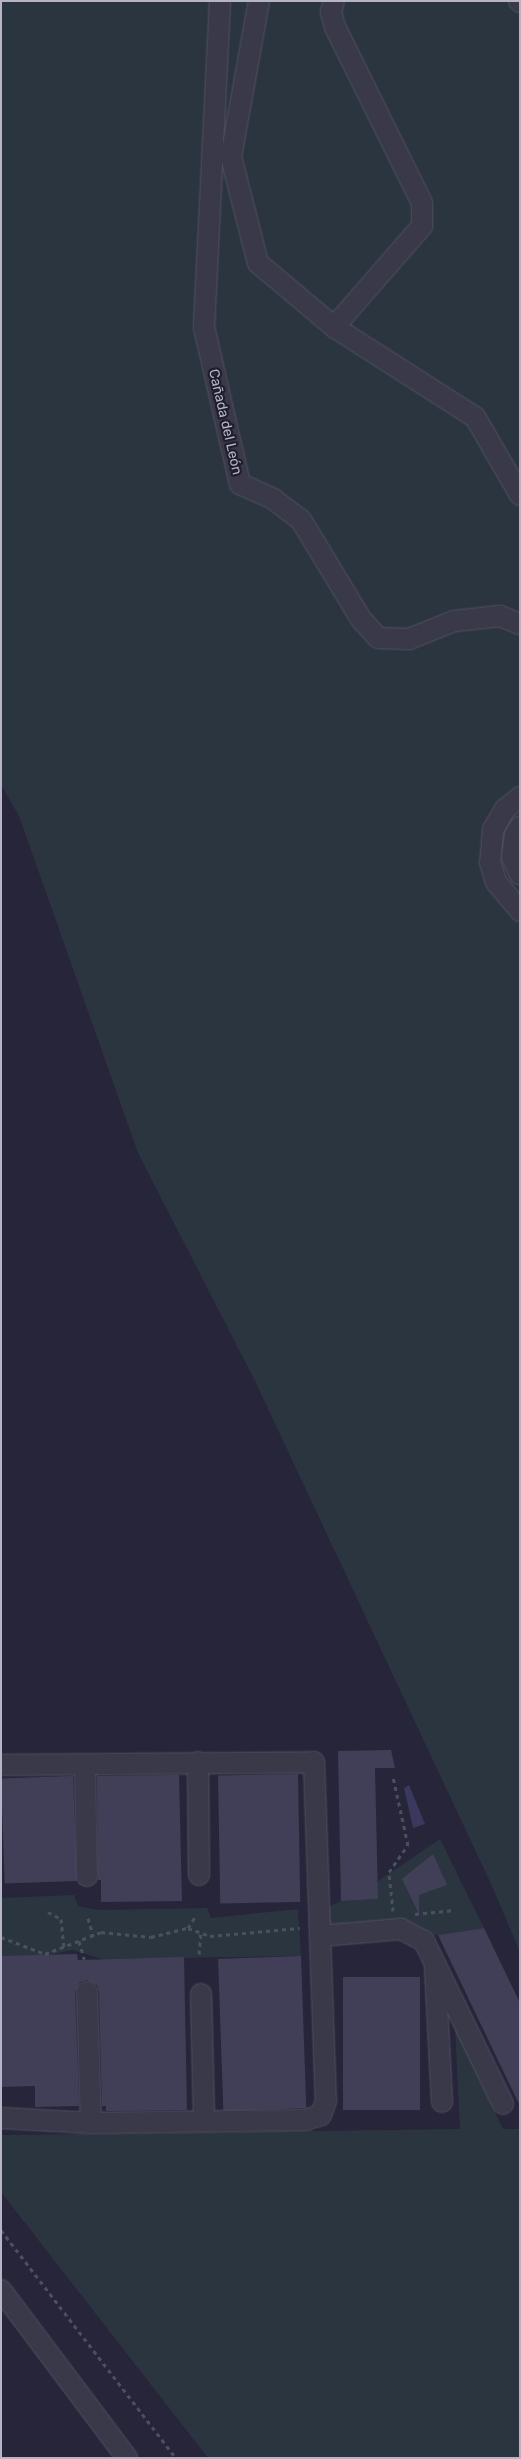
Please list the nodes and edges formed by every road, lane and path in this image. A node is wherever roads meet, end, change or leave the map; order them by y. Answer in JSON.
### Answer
{"nodes":[{"id":1,"x":220,"y":1,"type":"edge"},
{"id":2,"x":259,"y":1,"type":"edge"},
{"id":3,"x":334,"y":1,"type":"edge"},
{"id":4,"x":334,"y":327,"type":"junction"},
{"id":5,"x":520,"y":495,"type":"edge"},
{"id":6,"x":520,"y":624,"type":"edge"},
{"id":7,"x":520,"y":797,"type":"edge"},
{"id":8,"x":520,"y":826,"type":"edge"},
{"id":9,"x":520,"y":874,"type":"edge"},
{"id":10,"x":520,"y":911,"type":"edge"},
{"id":11,"x":198,"y":1762,"type":"junction"},
{"id":12,"x":85,"y":1764,"type":"junction"},
{"id":13,"x":1,"y":1765,"type":"edge"},
{"id":14,"x":393,"y":1777,"type":"dead end"},
{"id":15,"x":199,"y":1875,"type":"dead end"},
{"id":16,"x":87,"y":1876,"type":"dead end"},
{"id":17,"x":454,"y":1910,"type":"dead end"},
{"id":18,"x":48,"y":1912,"type":"dead end"},
{"id":19,"x":411,"y":1914,"type":"dead end"},
{"id":20,"x":393,"y":1916,"type":"dead end"},
{"id":21,"x":195,"y":1917,"type":"dead end"},
{"id":22,"x":88,"y":1918,"type":"dead end"},
{"id":23,"x":188,"y":1928,"type":"junction"},
{"id":24,"x":320,"y":1931,"type":"junction"},
{"id":25,"x":201,"y":1933,"type":"junction"},
{"id":26,"x":92,"y":1936,"type":"junction"},
{"id":27,"x":2,"y":1940,"type":"edge"},
{"id":28,"x":79,"y":1941,"type":"junction"},
{"id":29,"x":64,"y":1947,"type":"junction"},
{"id":30,"x":199,"y":1954,"type":"dead end"},
{"id":31,"x":84,"y":1959,"type":"dead end"},
{"id":32,"x":435,"y":1959,"type":"junction"},
{"id":33,"x":87,"y":1992,"type":"dead end"},
{"id":34,"x":201,"y":1994,"type":"dead end"},
{"id":35,"x":442,"y":2102,"type":"dead end"},
{"id":36,"x":503,"y":2104,"type":"dead end"},
{"id":37,"x":1,"y":2118,"type":"edge"},
{"id":38,"x":204,"y":2121,"type":"junction"},
{"id":39,"x":91,"y":2123,"type":"junction"},
{"id":40,"x":1,"y":2230,"type":"edge"},
{"id":41,"x":1,"y":2290,"type":"edge"},
{"id":42,"x":127,"y":2458,"type":"edge"},
{"id":43,"x":176,"y":2458,"type":"edge"}],
"edges":[{"from":1,"to":6,"type":"street","name":"Cañada del León"},
{"from":2,"to":4,"type":"street"},
{"from":3,"to":4,"type":"street"},
{"from":4,"to":5,"type":"street"},
{"from":7,"to":10,"type":"street"},
{"from":8,"to":9,"type":"street"},
{"from":11,"to":12,"type":"street"},
{"from":11,"to":15,"type":"street"},
{"from":11,"to":24,"type":"street"},
{"from":12,"to":13,"type":"street"},
{"from":12,"to":16,"type":"street"},
{"from":14,"to":20,"type":"path"},
{"from":17,"to":19,"type":"path"},
{"from":18,"to":29,"type":"path"},
{"from":21,"to":23,"type":"path"},
{"from":22,"to":26,"type":"path"},
{"from":23,"to":25,"type":"path"},
{"from":23,"to":26,"type":"path"},
{"from":24,"to":25,"type":"path"},
{"from":24,"to":32,"type":"street"},
{"from":24,"to":38,"type":"street"},
{"from":25,"to":30,"type":"path"},
{"from":26,"to":28,"type":"path"},
{"from":27,"to":29,"type":"path"},
{"from":28,"to":29,"type":"path"},
{"from":28,"to":31,"type":"path"},
{"from":32,"to":35,"type":"street"},
{"from":32,"to":36,"type":"street"},
{"from":33,"to":39,"type":"street"},
{"from":34,"to":38,"type":"street"},
{"from":37,"to":39,"type":"street"},
{"from":38,"to":39,"type":"street"},
{"from":40,"to":43,"type":"path"},
{"from":41,"to":42,"type":"street"}]}
